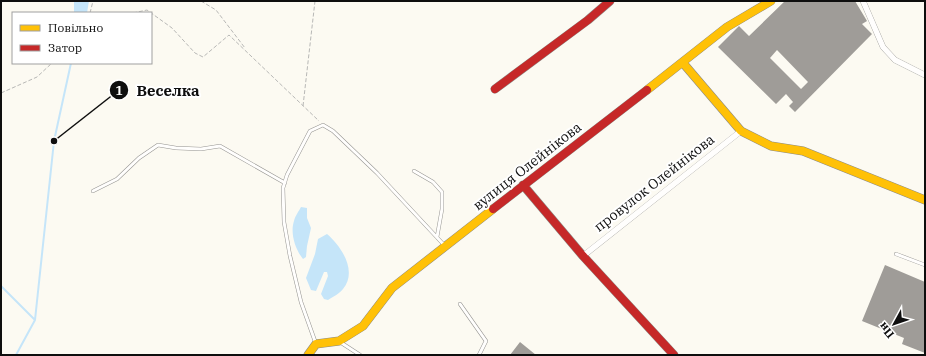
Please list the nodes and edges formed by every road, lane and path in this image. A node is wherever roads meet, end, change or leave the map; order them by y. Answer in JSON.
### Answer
{"nodes":[{"id":1,"x":93,"y":1,"type":"edge"},
{"id":2,"x":201,"y":1,"type":"edge"},
{"id":3,"x":315,"y":1,"type":"edge"},
{"id":4,"x":610,"y":1,"type":"edge"},
{"id":5,"x":771,"y":1,"type":"edge"},
{"id":6,"x":863,"y":1,"type":"edge"},
{"id":7,"x":90,"y":12,"type":"edge"},
{"id":8,"x":138,"y":12,"type":"edge"},
{"id":9,"x":150,"y":12,"type":"edge"},
{"id":10,"x":152,"y":14,"type":"edge"},
{"id":11,"x":246,"y":50,"type":"junction"},
{"id":12,"x":683,"y":63,"type":"junction"},
{"id":13,"x":51,"y":64,"type":"edge"},
{"id":14,"x":925,"y":75,"type":"edge"},
{"id":15,"x":496,"y":89,"type":"dead end"},
{"id":16,"x":1,"y":93,"type":"edge"},
{"id":17,"x":303,"y":106,"type":"junction"},
{"id":18,"x":323,"y":125,"type":"junction"},
{"id":19,"x":742,"y":131,"type":"junction"},
{"id":20,"x":414,"y":171,"type":"dead end"},
{"id":21,"x":284,"y":183,"type":"junction"},
{"id":22,"x":522,"y":185,"type":"junction"},
{"id":23,"x":93,"y":191,"type":"dead end"},
{"id":24,"x":925,"y":200,"type":"edge"},
{"id":25,"x":437,"y":237,"type":"junction"},
{"id":26,"x":445,"y":246,"type":"junction"},
{"id":27,"x":896,"y":254,"type":"dead end"},
{"id":28,"x":583,"y":256,"type":"junction"},
{"id":29,"x":925,"y":266,"type":"edge"},
{"id":30,"x":460,"y":304,"type":"dead end"},
{"id":31,"x":339,"y":341,"type":"junction"},
{"id":32,"x":316,"y":344,"type":"junction"},
{"id":33,"x":308,"y":355,"type":"edge"},
{"id":34,"x":360,"y":355,"type":"edge"},
{"id":35,"x":479,"y":355,"type":"edge"},
{"id":36,"x":674,"y":355,"type":"edge"}],
"edges":[{"from":1,"to":7,"type":"path"},
{"from":2,"to":11,"type":"path"},
{"from":3,"to":17,"type":"path"},
{"from":4,"to":15,"type":"street"},
{"from":5,"to":12,"type":"street","name":"вулиця Олейнікова"},
{"from":6,"to":14,"type":"street"},
{"from":8,"to":9,"type":"path"},
{"from":10,"to":11,"type":"path"},
{"from":11,"to":17,"type":"path"},
{"from":12,"to":19,"type":"street"},
{"from":12,"to":22,"type":"street","name":"вулиця Олейнікова"},
{"from":13,"to":16,"type":"path"},
{"from":17,"to":18,"type":"path"},
{"from":18,"to":21,"type":"lane"},
{"from":18,"to":25,"type":"lane"},
{"from":19,"to":24,"type":"street"},
{"from":19,"to":28,"type":"street","name":"провулок Олейнікова"},
{"from":20,"to":25,"type":"lane"},
{"from":21,"to":23,"type":"lane"},
{"from":21,"to":32,"type":"lane"},
{"from":22,"to":26,"type":"street","name":"вулиця Олейнікова"},
{"from":22,"to":28,"type":"street"},
{"from":25,"to":26,"type":"lane"},
{"from":26,"to":31,"type":"street","name":"вулиця Олейнікова"},
{"from":27,"to":29,"type":"lane"},
{"from":28,"to":36,"type":"street"},
{"from":30,"to":35,"type":"lane"},
{"from":31,"to":32,"type":"street","name":"вулиця Олейнікова"},
{"from":31,"to":34,"type":"lane"},
{"from":32,"to":33,"type":"street"}]}
